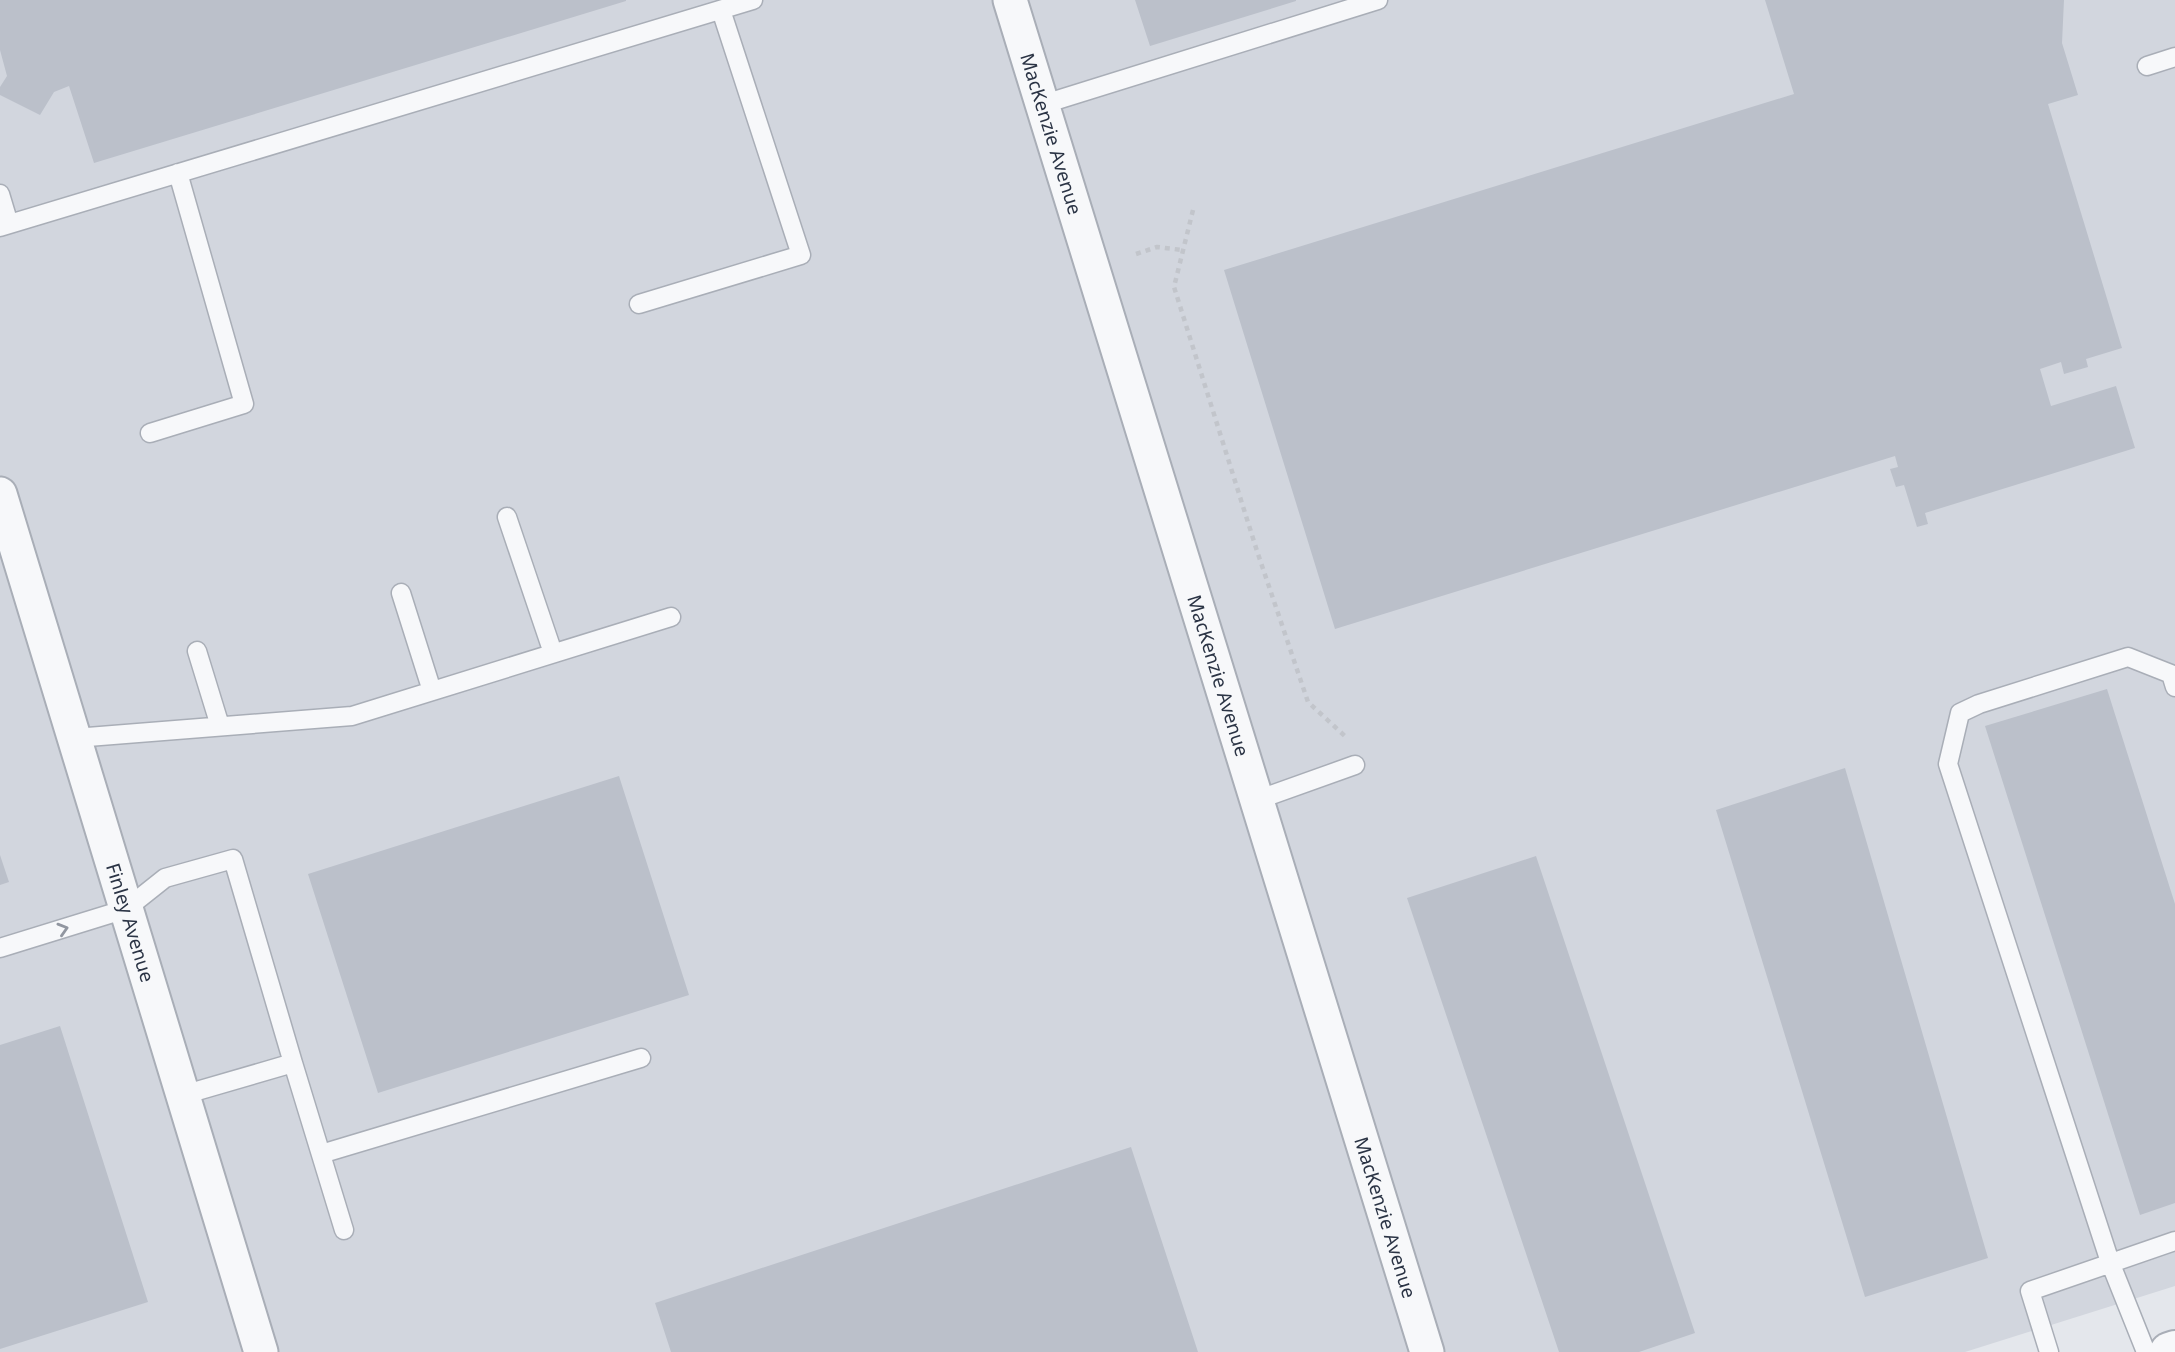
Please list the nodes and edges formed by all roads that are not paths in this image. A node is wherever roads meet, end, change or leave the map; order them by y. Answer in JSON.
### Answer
{"nodes":[{"id":1,"x":753,"y":0,"type":"edge"},
{"id":2,"x":1010,"y":0,"type":"edge"},
{"id":3,"x":1378,"y":0,"type":"edge"},
{"id":4,"x":721,"y":10,"type":"junction"},
{"id":5,"x":2175,"y":57,"type":"edge"},
{"id":6,"x":2147,"y":66,"type":"dead end"},
{"id":7,"x":1041,"y":105,"type":"junction"},
{"id":8,"x":178,"y":173,"type":"junction"},
{"id":9,"x":0,"y":194,"type":"edge"},
{"id":10,"x":4,"y":225,"type":"edge"},
{"id":11,"x":639,"y":303,"type":"dead end"},
{"id":12,"x":150,"y":433,"type":"dead end"},
{"id":13,"x":0,"y":494,"type":"edge"},
{"id":14,"x":507,"y":517,"type":"dead end"},
{"id":15,"x":401,"y":593,"type":"dead end"},
{"id":16,"x":671,"y":617,"type":"dead end"},
{"id":17,"x":197,"y":651,"type":"dead end"},
{"id":18,"x":553,"y":653,"type":"junction"},
{"id":19,"x":2175,"y":687,"type":"edge"},
{"id":20,"x":432,"y":691,"type":"junction"},
{"id":21,"x":220,"y":726,"type":"junction"},
{"id":22,"x":75,"y":738,"type":"junction"},
{"id":23,"x":1354,"y":765,"type":"dead end"},
{"id":24,"x":1257,"y":800,"type":"junction"},
{"id":25,"x":126,"y":909,"type":"junction"},
{"id":26,"x":0,"y":948,"type":"edge"},
{"id":27,"x":641,"y":1058,"type":"dead end"},
{"id":28,"x":293,"y":1063,"type":"junction"},
{"id":29,"x":183,"y":1095,"type":"junction"},
{"id":30,"x":321,"y":1154,"type":"junction"},
{"id":31,"x":344,"y":1230,"type":"dead end"},
{"id":32,"x":2175,"y":1241,"type":"edge"},
{"id":33,"x":2110,"y":1262,"type":"junction"},
{"id":34,"x":2175,"y":1350,"type":"edge"},
{"id":35,"x":261,"y":1352,"type":"edge"},
{"id":36,"x":1427,"y":1352,"type":"edge"},
{"id":37,"x":2049,"y":1352,"type":"edge"},
{"id":38,"x":2146,"y":1352,"type":"edge"},
{"id":39,"x":2169,"y":1352,"type":"edge"}],
"edges":[{"from":1,"to":4,"type":"lane"},
{"from":2,"to":7,"type":"street","name":"MacKenzie Avenue"},
{"from":3,"to":7,"type":"lane"},
{"from":4,"to":8,"type":"lane"},
{"from":4,"to":11,"type":"lane"},
{"from":5,"to":6,"type":"lane"},
{"from":7,"to":24,"type":"street","name":"MacKenzie Avenue"},
{"from":8,"to":10,"type":"lane"},
{"from":8,"to":12,"type":"lane"},
{"from":9,"to":10,"type":"lane"},
{"from":13,"to":22,"type":"street","name":"Finley Avenue"},
{"from":14,"to":18,"type":"lane"},
{"from":15,"to":20,"type":"lane"},
{"from":16,"to":18,"type":"lane"},
{"from":17,"to":21,"type":"lane"},
{"from":18,"to":20,"type":"lane"},
{"from":19,"to":33,"type":"lane"},
{"from":20,"to":21,"type":"lane"},
{"from":21,"to":22,"type":"lane"},
{"from":22,"to":25,"type":"street","name":"Finley Avenue"},
{"from":23,"to":24,"type":"lane"},
{"from":24,"to":36,"type":"street","name":"MacKenzie Avenue"},
{"from":26,"to":25,"type":"lane","one_way":true},
{"from":25,"to":28,"type":"lane"},
{"from":25,"to":29,"type":"street","name":"Finley Avenue"},
{"from":27,"to":30,"type":"lane"},
{"from":28,"to":29,"type":"lane"},
{"from":28,"to":30,"type":"lane"},
{"from":29,"to":35,"type":"street","name":"Finley Avenue"},
{"from":30,"to":31,"type":"lane"},
{"from":32,"to":33,"type":"lane"},
{"from":33,"to":37,"type":"lane"},
{"from":33,"to":38,"type":"lane"},
{"from":34,"to":39,"type":"street"}]}
